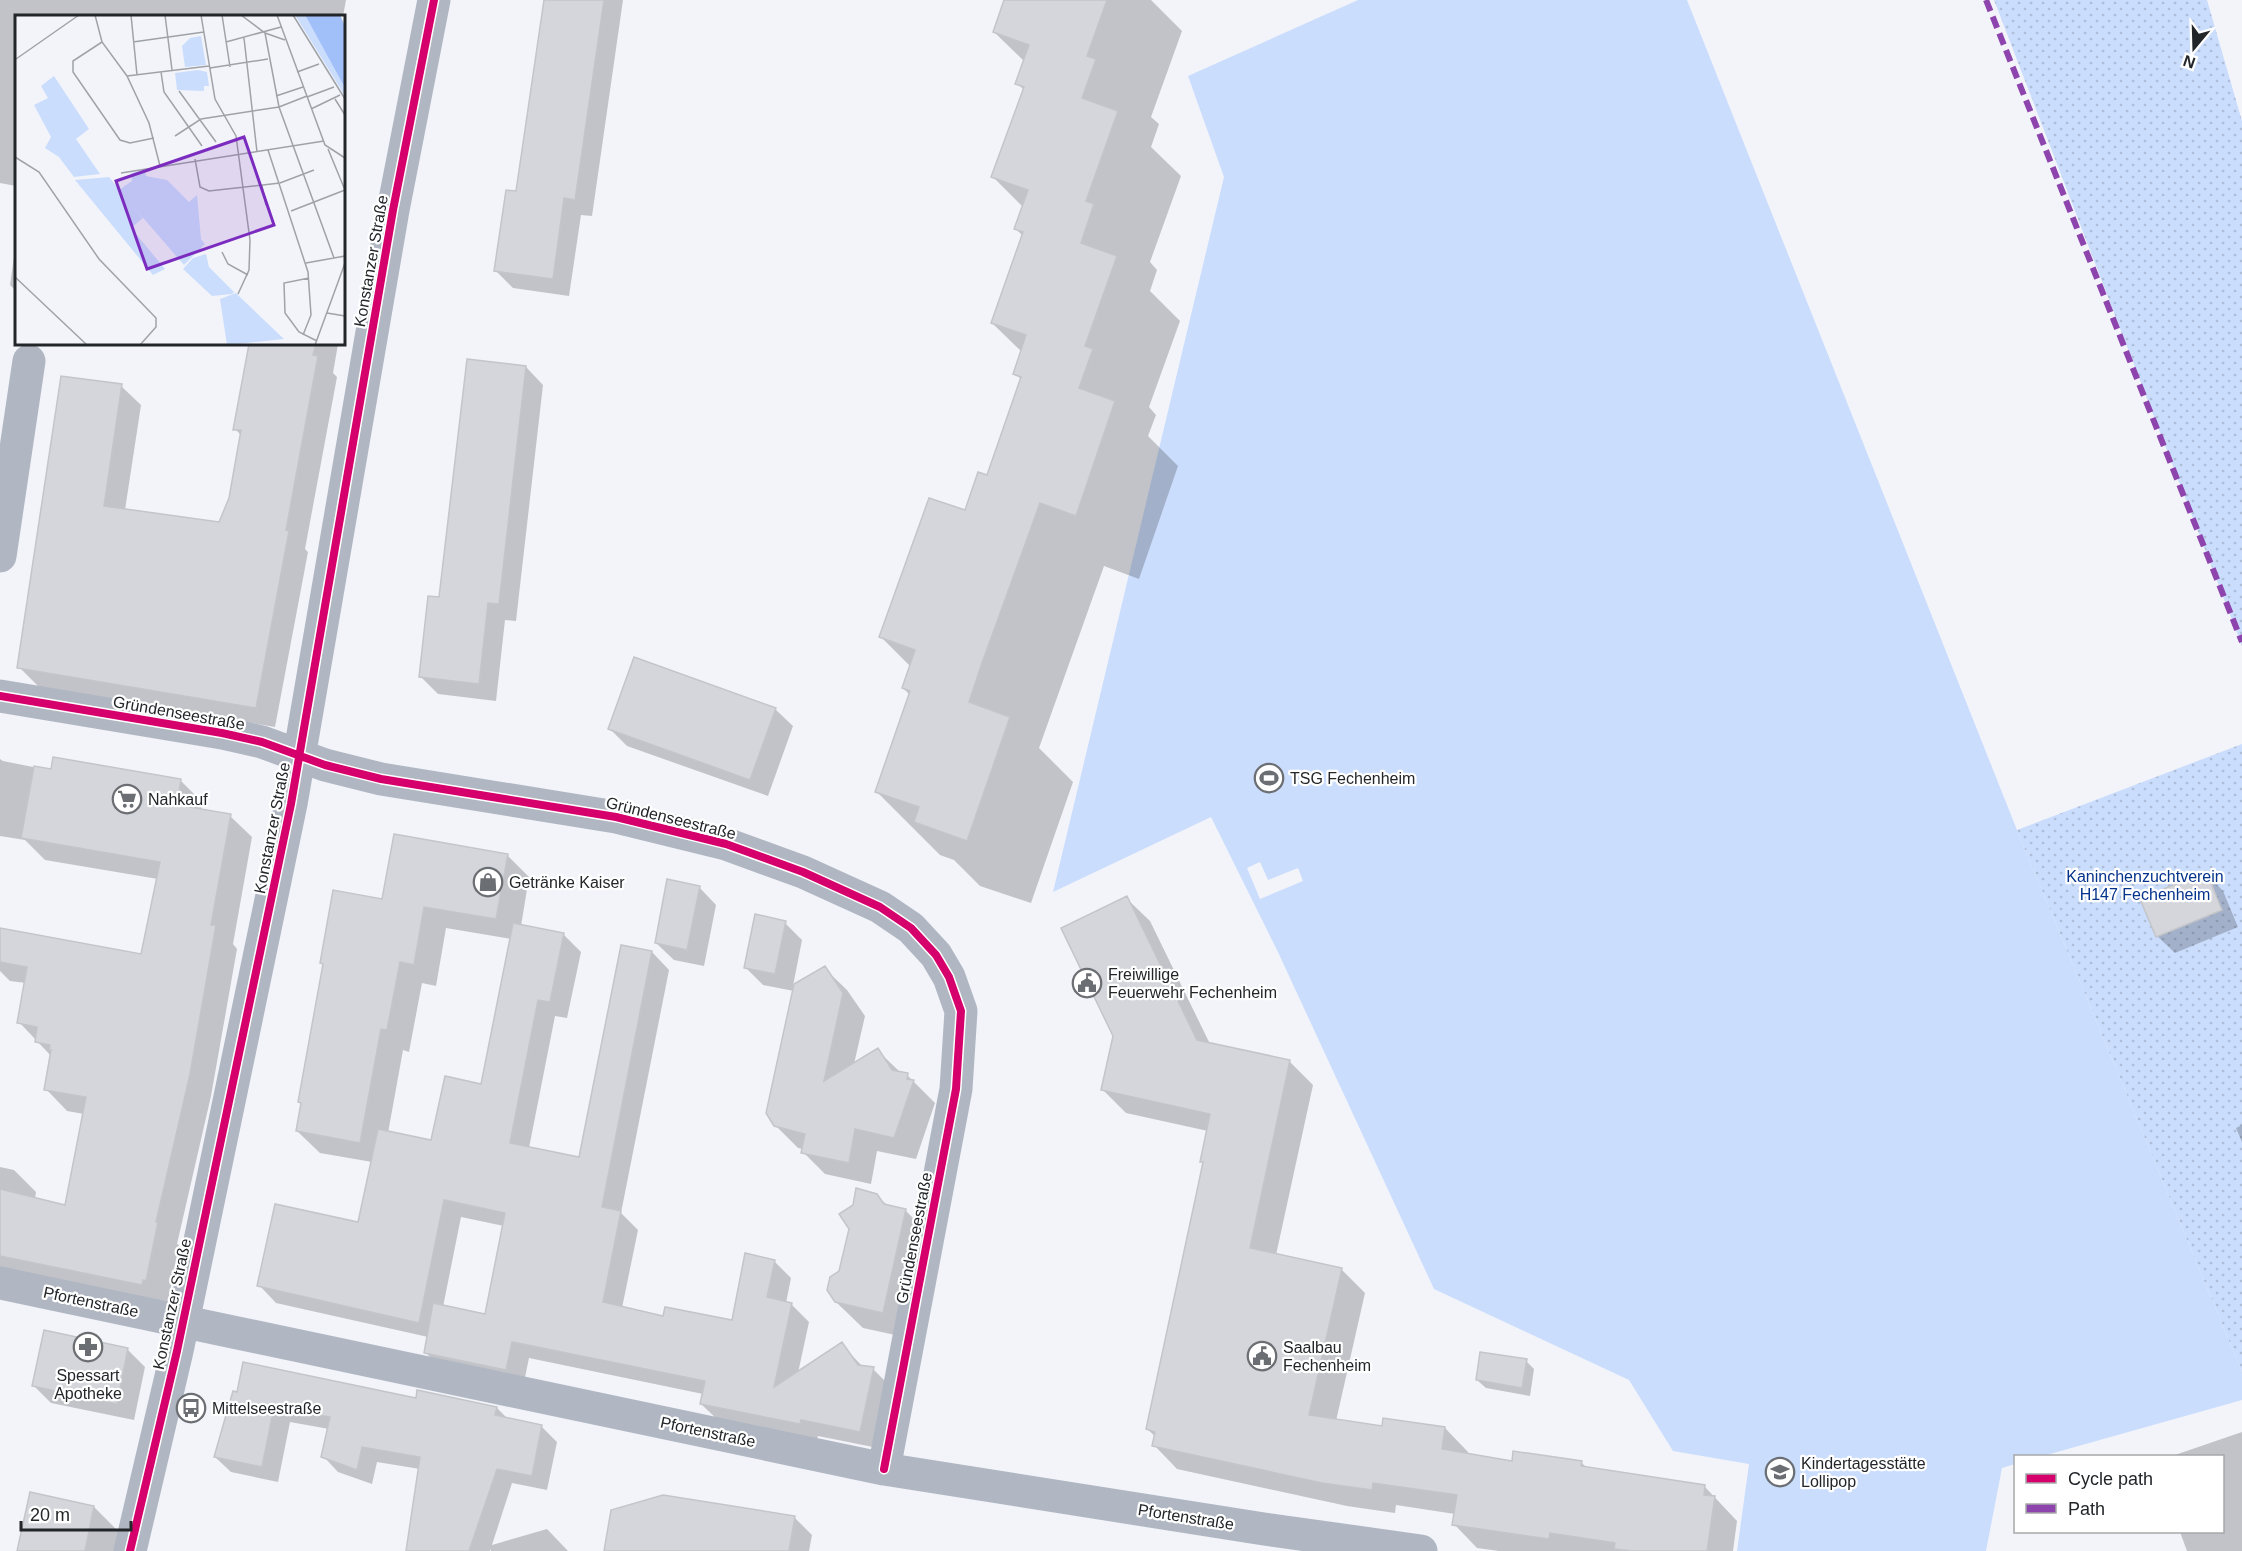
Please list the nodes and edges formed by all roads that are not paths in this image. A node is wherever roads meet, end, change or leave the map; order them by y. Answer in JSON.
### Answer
{"nodes":[{"id":1,"x":434,"y":0,"type":"edge"},
{"id":2,"x":29,"y":361,"type":"dead end"},
{"id":3,"x":0,"y":556,"type":"edge"},
{"id":4,"x":0,"y":696,"type":"edge"},
{"id":5,"x":300,"y":757,"type":"junction"},
{"id":6,"x":0,"y":1282,"type":"edge"},
{"id":7,"x":183,"y":1321,"type":"junction"},
{"id":8,"x":884,"y":1469,"type":"junction"},
{"id":9,"x":130,"y":1551,"type":"edge"},
{"id":10,"x":1421,"y":1551,"type":"edge"}],
"edges":[{"from":1,"to":5,"type":"street","name":"Konstanzer Straße"},
{"from":2,"to":3,"type":"street"},
{"from":4,"to":5,"type":"street","name":"Gründenseestraße"},
{"from":5,"to":7,"type":"street","name":"Konstanzer Straße"},
{"from":5,"to":8,"type":"street","name":"Gründenseestraße"},
{"from":6,"to":7,"type":"street","name":"Pfortenstraße"},
{"from":7,"to":8,"type":"street","name":"Pfortenstraße"},
{"from":7,"to":9,"type":"street","name":"Konstanzer Straße"},
{"from":8,"to":10,"type":"street","name":"Pfortenstraße"}]}
